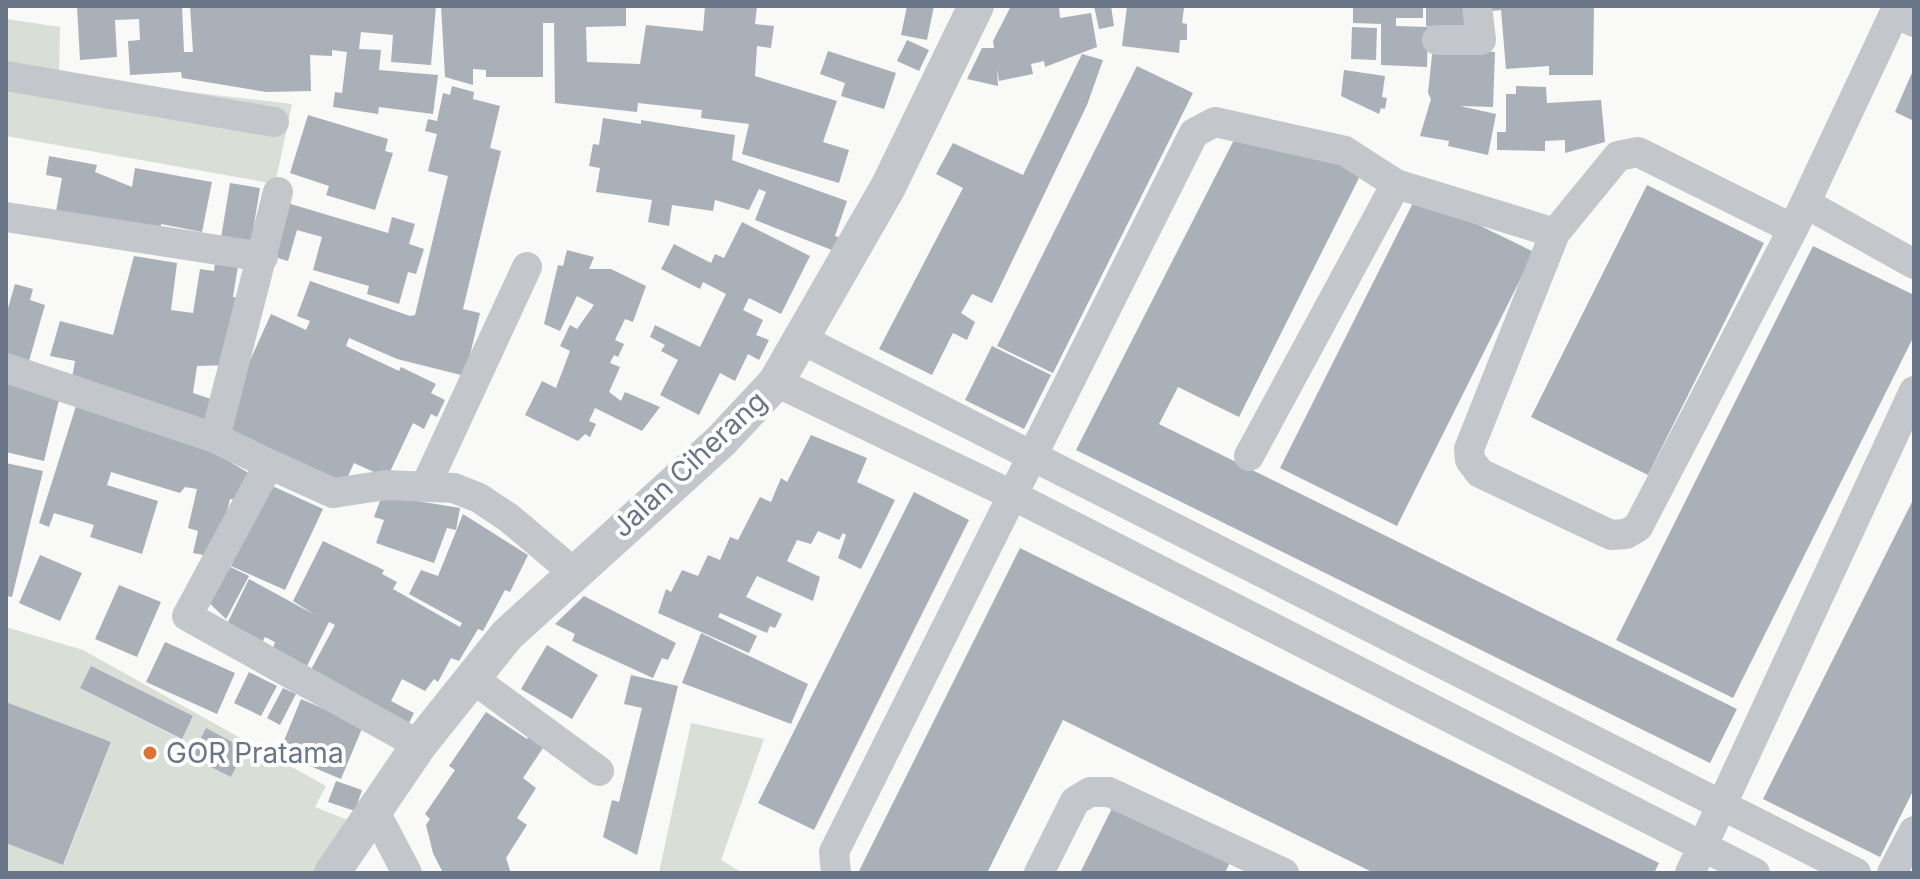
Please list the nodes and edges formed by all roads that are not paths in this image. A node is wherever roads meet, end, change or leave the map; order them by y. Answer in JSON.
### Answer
{"nodes":[{"id":1,"x":976,"y":6,"type":"edge"},
{"id":2,"x":1477,"y":6,"type":"edge"},
{"id":3,"x":1914,"y":22,"type":"edge"},
{"id":4,"x":1437,"y":40,"type":"dead end"},
{"id":5,"x":6,"y":76,"type":"edge"},
{"id":6,"x":274,"y":122,"type":"dead end"},
{"id":7,"x":1396,"y":184,"type":"junction"},
{"id":8,"x":278,"y":192,"type":"dead end"},
{"id":9,"x":1799,"y":216,"type":"junction"},
{"id":10,"x":6,"y":217,"type":"edge"},
{"id":11,"x":1555,"y":233,"type":"junction"},
{"id":12,"x":263,"y":257,"type":"junction"},
{"id":13,"x":1914,"y":264,"type":"edge"},
{"id":14,"x":527,"y":267,"type":"dead end"},
{"id":15,"x":803,"y":340,"type":"junction"},
{"id":16,"x":6,"y":368,"type":"edge"},
{"id":17,"x":776,"y":382,"type":"junction"},
{"id":18,"x":1914,"y":391,"type":"edge"},
{"id":19,"x":215,"y":438,"type":"junction"},
{"id":20,"x":1249,"y":456,"type":"dead end"},
{"id":21,"x":1033,"y":457,"type":"junction"},
{"id":22,"x":269,"y":464,"type":"junction"},
{"id":23,"x":426,"y":485,"type":"junction"},
{"id":24,"x":1012,"y":495,"type":"junction"},
{"id":25,"x":573,"y":572,"type":"junction"},
{"id":26,"x":472,"y":678,"type":"junction"},
{"id":27,"x":419,"y":745,"type":"junction"},
{"id":28,"x":599,"y":771,"type":"dead end"},
{"id":29,"x":1723,"y":808,"type":"junction"},
{"id":30,"x":374,"y":810,"type":"junction"},
{"id":31,"x":1914,"y":831,"type":"edge"},
{"id":32,"x":1697,"y":860,"type":"edge"},
{"id":33,"x":1254,"y":866,"type":"edge"},
{"id":34,"x":332,"y":873,"type":"edge"},
{"id":35,"x":407,"y":873,"type":"edge"},
{"id":36,"x":836,"y":873,"type":"edge"},
{"id":37,"x":1039,"y":873,"type":"edge"},
{"id":38,"x":1284,"y":873,"type":"edge"},
{"id":39,"x":1755,"y":873,"type":"edge"},
{"id":40,"x":1856,"y":873,"type":"edge"},
{"id":41,"x":1892,"y":873,"type":"edge"}],
"edges":[{"from":1,"to":15,"type":"street","name":"Jalan Ciherang"},
{"from":2,"to":4,"type":"street"},
{"from":3,"to":9,"type":"street"},
{"from":5,"to":6,"type":"street"},
{"from":7,"to":11,"type":"street"},
{"from":7,"to":20,"type":"street"},
{"from":7,"to":21,"type":"street"},
{"from":8,"to":12,"type":"street"},
{"from":9,"to":11,"type":"street"},
{"from":9,"to":11,"type":"street"},
{"from":9,"to":13,"type":"street"},
{"from":10,"to":12,"type":"street"},
{"from":12,"to":19,"type":"street"},
{"from":14,"to":23,"type":"street"},
{"from":15,"to":17,"type":"street","name":"Jalan Ciherang"},
{"from":15,"to":21,"type":"street"},
{"from":16,"to":19,"type":"street"},
{"from":17,"to":24,"type":"street"},
{"from":17,"to":25,"type":"street","name":"Jalan Ciherang"},
{"from":18,"to":29,"type":"street"},
{"from":19,"to":22,"type":"street"},
{"from":21,"to":24,"type":"street"},
{"from":21,"to":29,"type":"street"},
{"from":22,"to":23,"type":"street"},
{"from":22,"to":27,"type":"street"},
{"from":23,"to":25,"type":"street"},
{"from":24,"to":32,"type":"street"},
{"from":24,"to":36,"type":"street"},
{"from":25,"to":26,"type":"street","name":"Jalan Ciherang"},
{"from":26,"to":27,"type":"street","name":"Jalan Ciherang"},
{"from":26,"to":28,"type":"street"},
{"from":27,"to":30,"type":"street","name":"Jalan Ciherang"},
{"from":29,"to":32,"type":"street"},
{"from":29,"to":40,"type":"street"},
{"from":30,"to":34,"type":"street","name":"Jalan Ciherang"},
{"from":30,"to":35,"type":"street"},
{"from":31,"to":41,"type":"street"},
{"from":32,"to":39,"type":"street"},
{"from":33,"to":37,"type":"street"},
{"from":33,"to":38,"type":"street"}]}
